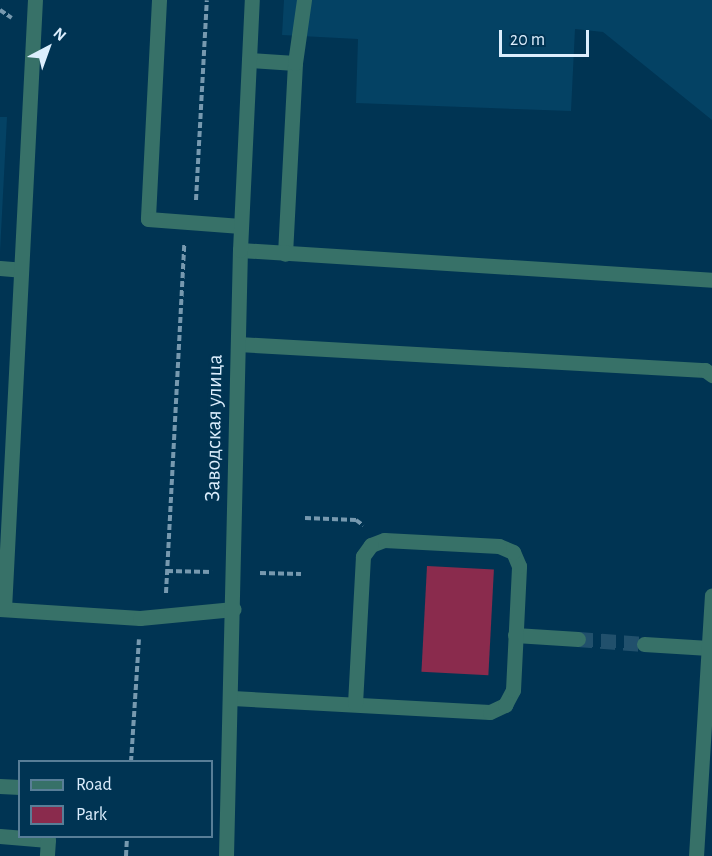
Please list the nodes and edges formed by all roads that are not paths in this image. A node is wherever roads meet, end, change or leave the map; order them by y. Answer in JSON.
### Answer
{"nodes":[{"id":1,"x":35,"y":0,"type":"edge"},
{"id":2,"x":159,"y":0,"type":"edge"},
{"id":3,"x":252,"y":0,"type":"edge"},
{"id":4,"x":304,"y":0,"type":"edge"},
{"id":5,"x":249,"y":60,"type":"junction"},
{"id":6,"x":295,"y":63,"type":"junction"},
{"id":7,"x":242,"y":226,"type":"junction"},
{"id":8,"x":240,"y":250,"type":"junction"},
{"id":9,"x":285,"y":254,"type":"junction"},
{"id":10,"x":0,"y":268,"type":"edge"},
{"id":11,"x":21,"y":270,"type":"junction"},
{"id":12,"x":712,"y":280,"type":"edge"},
{"id":13,"x":238,"y":344,"type":"junction"},
{"id":14,"x":712,"y":375,"type":"edge"},
{"id":15,"x":712,"y":595,"type":"edge"},
{"id":16,"x":2,"y":609,"type":"edge"},
{"id":17,"x":234,"y":609,"type":"junction"},
{"id":18,"x":515,"y":635,"type":"junction"},
{"id":19,"x":578,"y":639,"type":"tunnel mouth"},
{"id":20,"x":644,"y":644,"type":"tunnel mouth"},
{"id":21,"x":709,"y":648,"type":"junction"},
{"id":22,"x":232,"y":698,"type":"junction"},
{"id":23,"x":355,"y":704,"type":"junction"},
{"id":24,"x":0,"y":786,"type":"edge"},
{"id":25,"x":18,"y":787,"type":"edge"},
{"id":26,"x":213,"y":799,"type":"edge"},
{"id":27,"x":228,"y":800,"type":"junction"},
{"id":28,"x":0,"y":836,"type":"edge"},
{"id":29,"x":18,"y":838,"type":"edge"},
{"id":30,"x":24,"y":838,"type":"edge"},
{"id":31,"x":47,"y":856,"type":"edge"},
{"id":32,"x":226,"y":856,"type":"edge"},
{"id":33,"x":696,"y":856,"type":"edge"}],
"edges":[{"from":1,"to":11,"type":"street"},
{"from":2,"to":7,"type":"street"},
{"from":3,"to":5,"type":"street","name":"Заводская улица"},
{"from":4,"to":6,"type":"street"},
{"from":5,"to":6,"type":"street"},
{"from":5,"to":7,"type":"street","name":"Заводская улица"},
{"from":6,"to":9,"type":"street"},
{"from":7,"to":8,"type":"street","name":"Заводская улица"},
{"from":8,"to":9,"type":"street"},
{"from":8,"to":13,"type":"street","name":"Заводская улица"},
{"from":9,"to":12,"type":"street"},
{"from":10,"to":11,"type":"street"},
{"from":11,"to":16,"type":"street"},
{"from":13,"to":14,"type":"street"},
{"from":13,"to":17,"type":"street","name":"Заводская улица"},
{"from":15,"to":21,"type":"street"},
{"from":16,"to":17,"type":"street"},
{"from":17,"to":22,"type":"street","name":"Заводская улица"},
{"from":18,"to":19,"type":"street"},
{"from":18,"to":23,"type":"street"},
{"from":18,"to":23,"type":"street"},
{"from":20,"to":21,"type":"street"},
{"from":21,"to":33,"type":"street"},
{"from":22,"to":23,"type":"street"},
{"from":22,"to":27,"type":"street","name":"Заводская улица"},
{"from":24,"to":25,"type":"street"},
{"from":26,"to":27,"type":"street"},
{"from":27,"to":32,"type":"street","name":"Заводская улица"},
{"from":28,"to":29,"type":"street"},
{"from":30,"to":31,"type":"street"}]}
